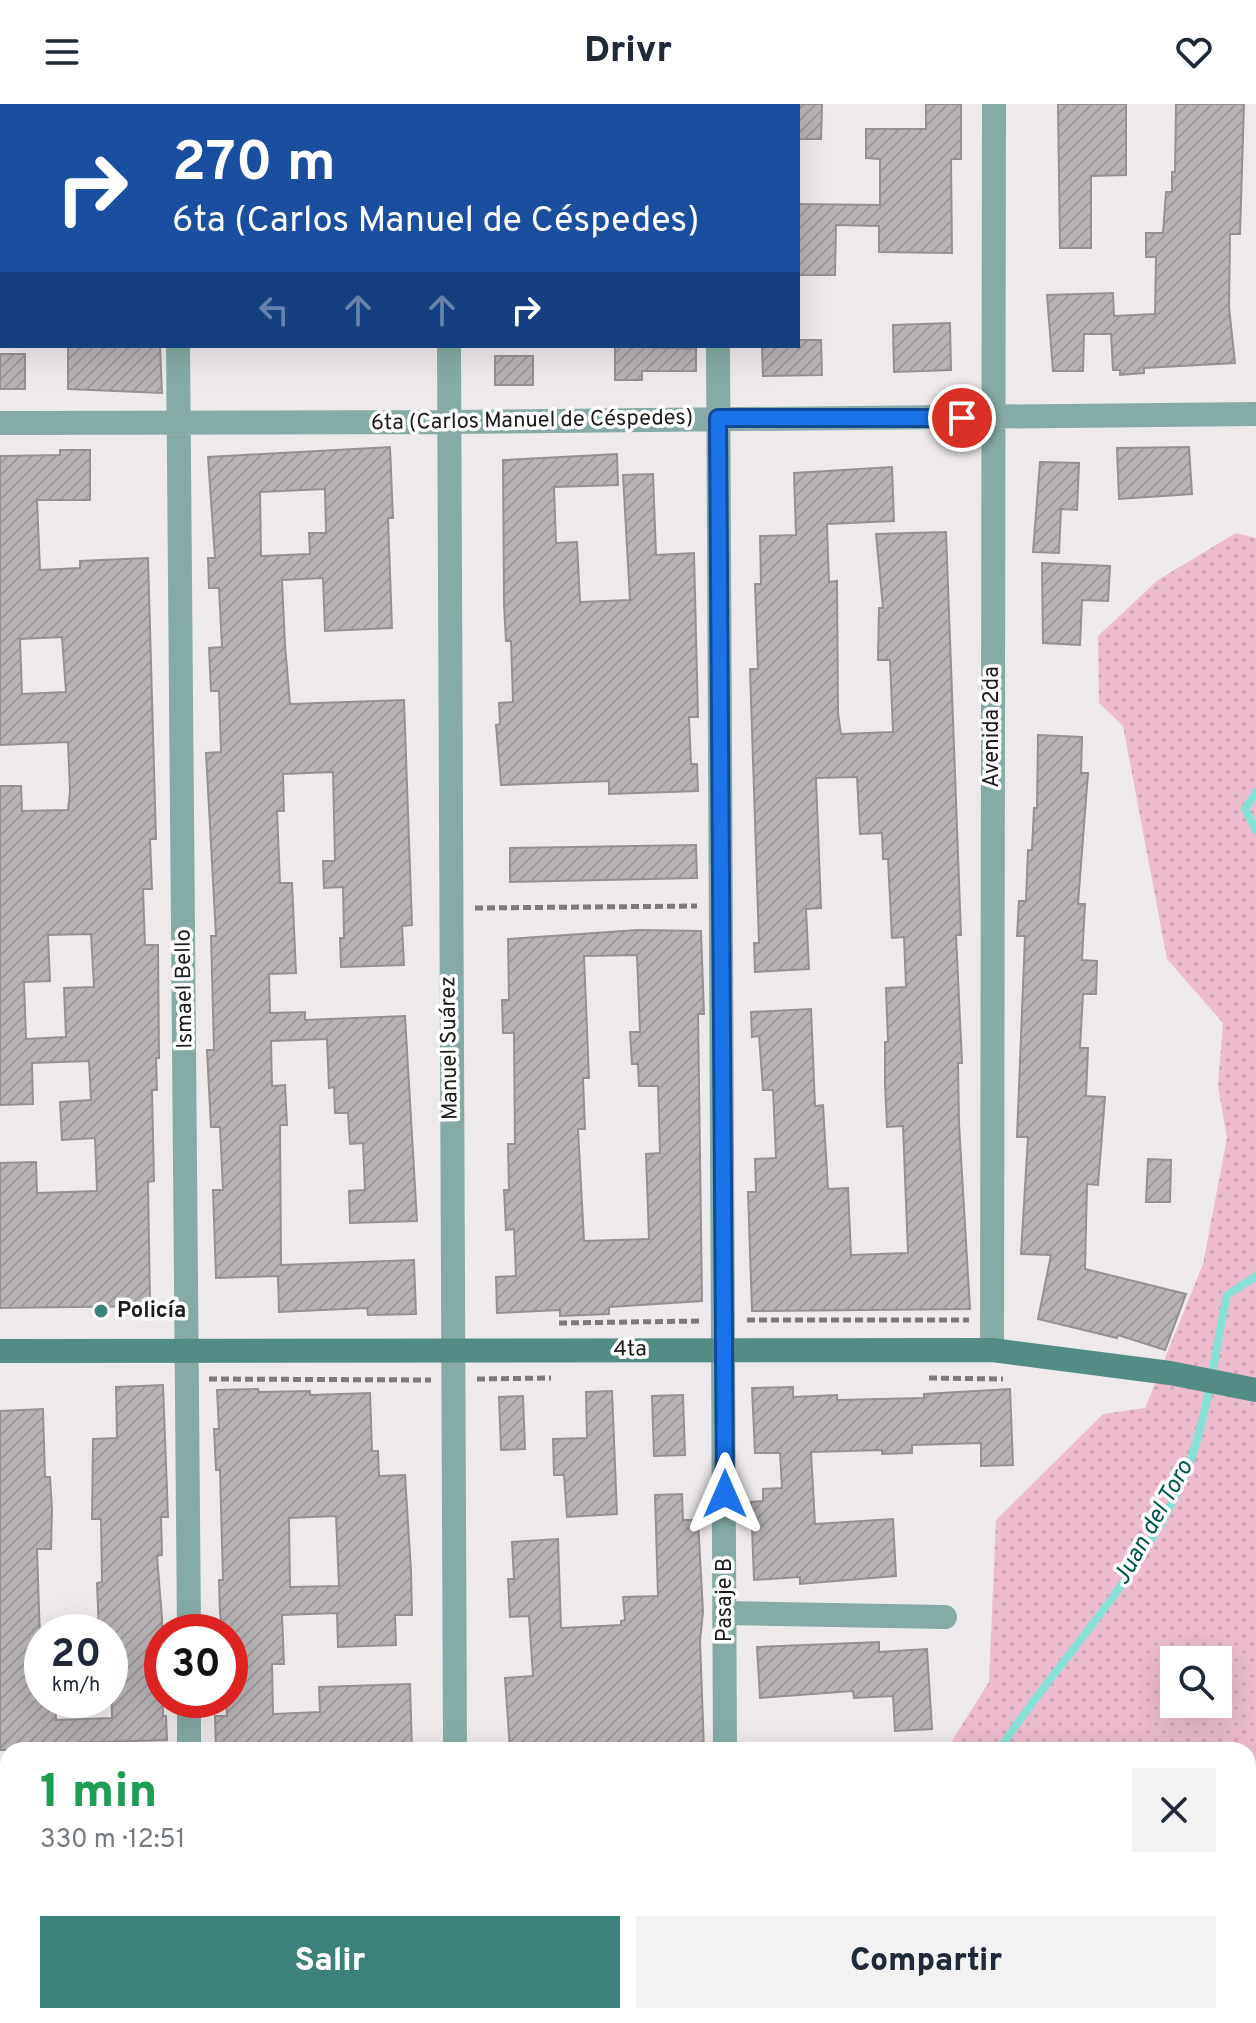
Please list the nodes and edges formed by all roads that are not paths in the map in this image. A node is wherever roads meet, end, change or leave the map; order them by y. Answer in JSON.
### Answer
{"nodes":[{"id":1,"x":994,"y":104,"type":"edge"},
{"id":2,"x":178,"y":348,"type":"edge"},
{"id":3,"x":449,"y":348,"type":"edge"},
{"id":4,"x":718,"y":348,"type":"edge"},
{"id":5,"x":1256,"y":414,"type":"edge"},
{"id":6,"x":718,"y":418,"type":"junction"},
{"id":7,"x":992,"y":418,"type":"junction"},
{"id":8,"x":448,"y":422,"type":"junction"},
{"id":9,"x":0,"y":423,"type":"edge"},
{"id":10,"x":178,"y":424,"type":"junction"},
{"id":11,"x":726,"y":1349,"type":"junction"},
{"id":12,"x":992,"y":1350,"type":"junction"},
{"id":13,"x":0,"y":1351,"type":"edge"},
{"id":14,"x":189,"y":1352,"type":"junction"},
{"id":15,"x":452,"y":1352,"type":"junction"},
{"id":16,"x":1256,"y":1390,"type":"edge"},
{"id":17,"x":724,"y":1613,"type":"junction"},
{"id":18,"x":189,"y":1614,"type":"edge"},
{"id":19,"x":945,"y":1617,"type":"dead end"},
{"id":20,"x":189,"y":1718,"type":"edge"},
{"id":21,"x":189,"y":1742,"type":"edge"},
{"id":22,"x":455,"y":1742,"type":"edge"},
{"id":23,"x":725,"y":1742,"type":"edge"}],
"edges":[{"from":1,"to":7,"type":"street","name":"Avenida 2da"},
{"from":2,"to":10,"type":"street","name":"Ismael Bello"},
{"from":3,"to":8,"type":"street","name":"Manuel Suárez"},
{"from":4,"to":6,"type":"street","name":"Pasaje B"},
{"from":5,"to":7,"type":"street","name":"6ta (Carlos Manuel de Céspedes)"},
{"from":6,"to":7,"type":"street","name":"6ta (Carlos Manuel de Céspedes)"},
{"from":6,"to":8,"type":"street","name":"6ta (Carlos Manuel de Céspedes)"},
{"from":6,"to":11,"type":"street","name":"Pasaje B"},
{"from":7,"to":12,"type":"street","name":"Avenida 2da"},
{"from":8,"to":10,"type":"street","name":"6ta (Carlos Manuel de Céspedes)"},
{"from":8,"to":15,"type":"street","name":"Manuel Suárez"},
{"from":9,"to":10,"type":"street","name":"6ta (Carlos Manuel de Céspedes)"},
{"from":10,"to":14,"type":"street","name":"Ismael Bello"},
{"from":11,"to":12,"type":"main road","name":"4ta"},
{"from":11,"to":15,"type":"main road","name":"4ta"},
{"from":11,"to":17,"type":"street","name":"Pasaje B"},
{"from":12,"to":16,"type":"main road","name":"4ta"},
{"from":13,"to":14,"type":"main road","name":"4ta"},
{"from":14,"to":15,"type":"main road","name":"4ta"},
{"from":14,"to":18,"type":"street","name":"Ismael Bello"},
{"from":15,"to":22,"type":"street","name":"Manuel Suárez"},
{"from":17,"to":19,"type":"street"},
{"from":17,"to":23,"type":"street","name":"Pasaje B"},
{"from":20,"to":21,"type":"street"}]}
